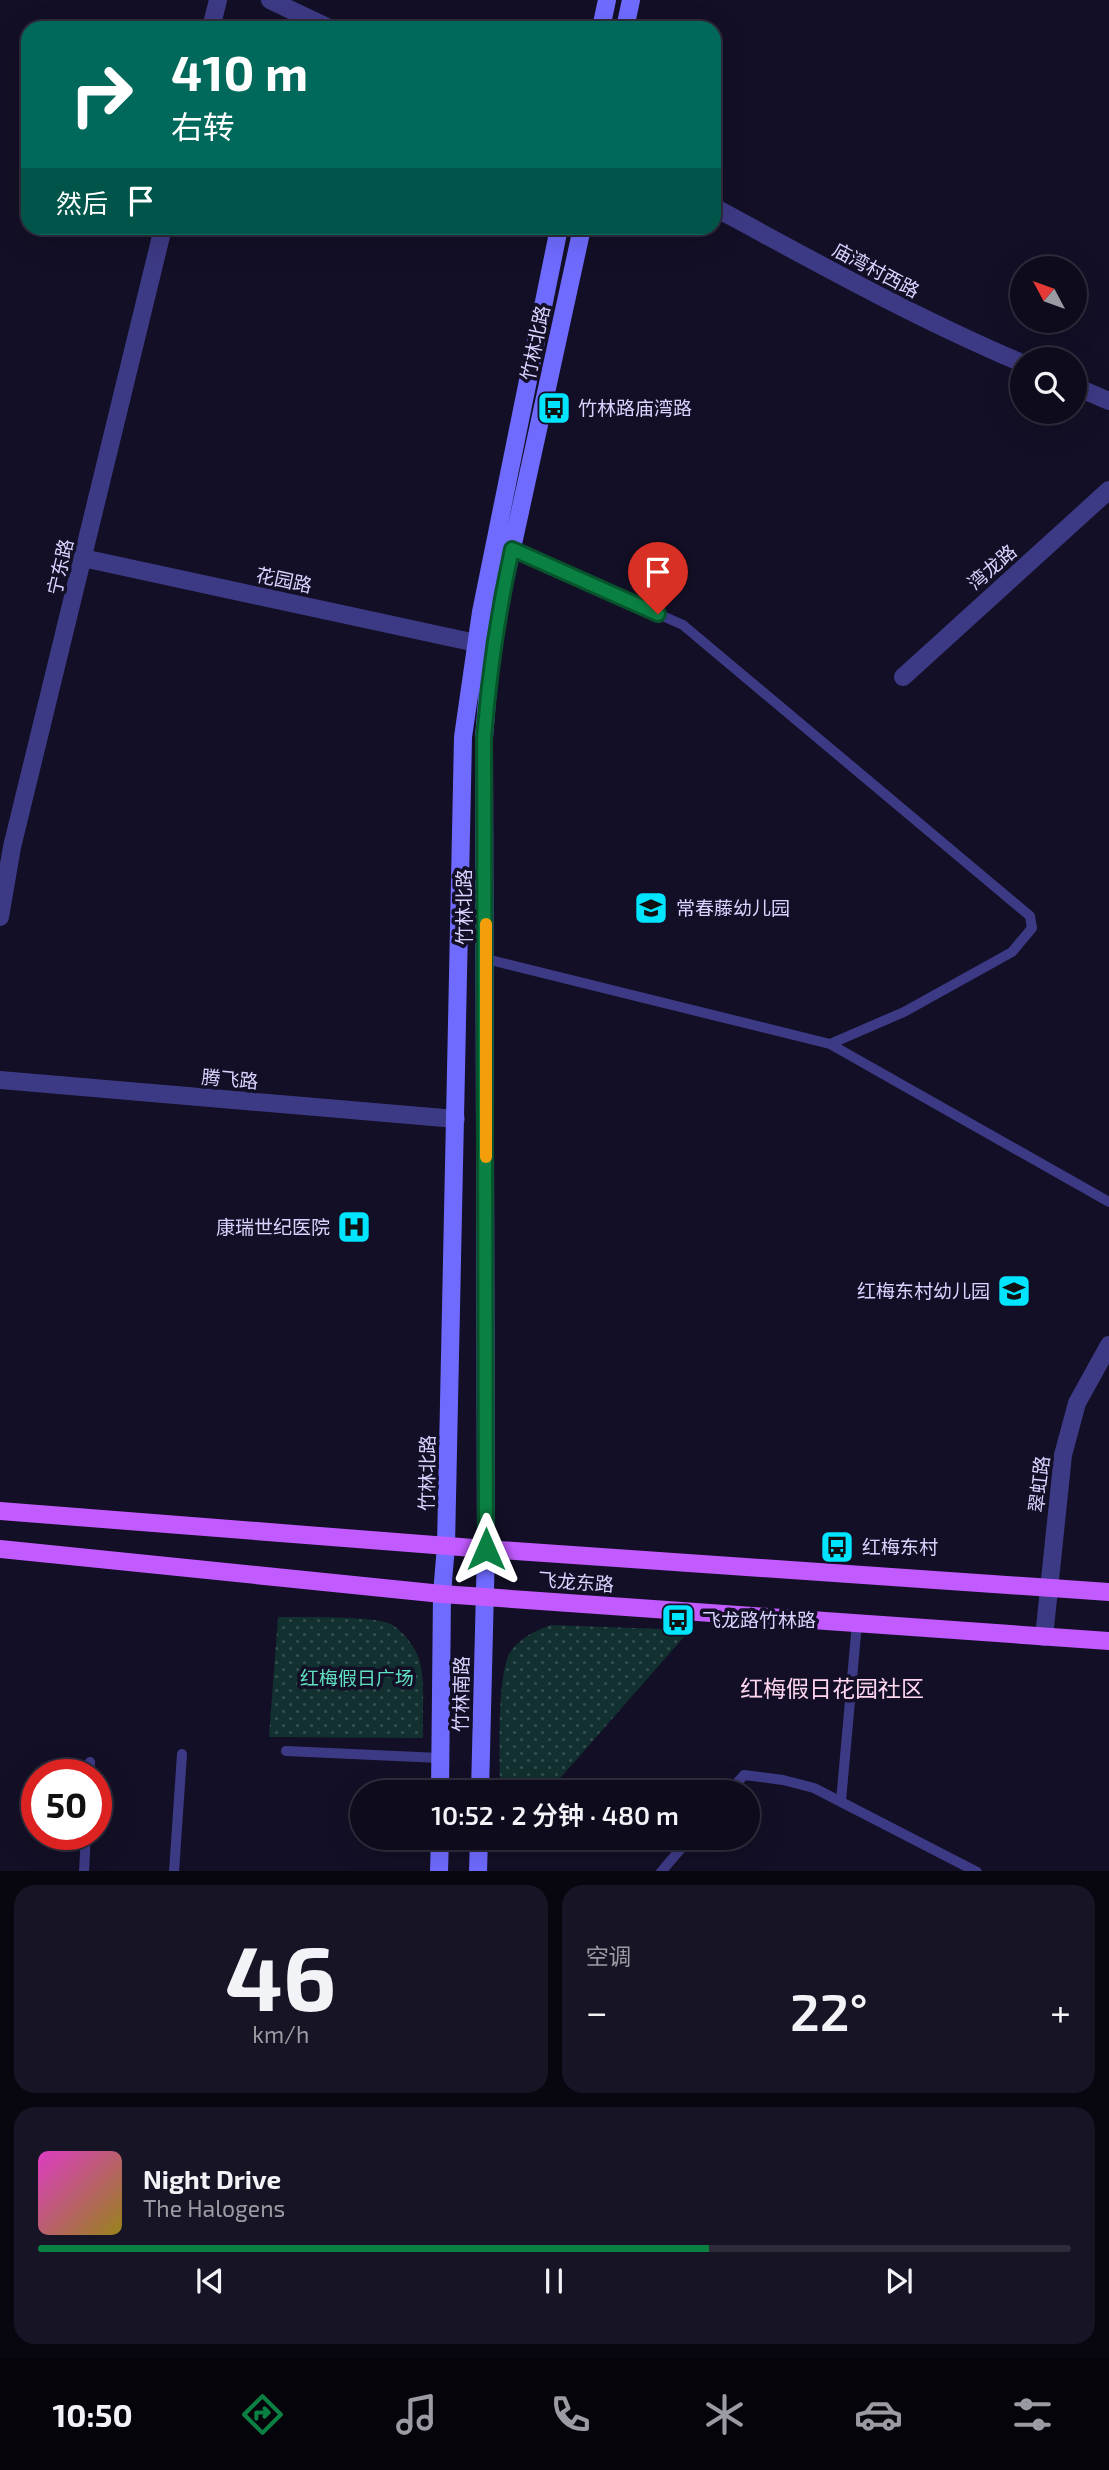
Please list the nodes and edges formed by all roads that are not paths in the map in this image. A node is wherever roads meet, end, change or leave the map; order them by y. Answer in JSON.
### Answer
{"nodes":[{"id":1,"x":218,"y":0,"type":"edge"},
{"id":2,"x":270,"y":0,"type":"edge"},
{"id":3,"x":607,"y":0,"type":"edge"},
{"id":4,"x":631,"y":0,"type":"edge"},
{"id":5,"x":213,"y":21,"type":"edge"},
{"id":6,"x":314,"y":21,"type":"edge"},
{"id":7,"x":602,"y":21,"type":"edge"},
{"id":8,"x":626,"y":21,"type":"edge"},
{"id":9,"x":721,"y":211,"type":"edge"},
{"id":10,"x":161,"y":235,"type":"edge"},
{"id":11,"x":558,"y":235,"type":"edge"},
{"id":12,"x":580,"y":235,"type":"edge"},
{"id":13,"x":1010,"y":358,"type":"edge"},
{"id":14,"x":1087,"y":392,"type":"edge"},
{"id":15,"x":1109,"y":401,"type":"edge"},
{"id":16,"x":1109,"y":490,"type":"edge"},
{"id":17,"x":512,"y":549,"type":"junction"},
{"id":18,"x":83,"y":558,"type":"junction"},
{"id":19,"x":475,"y":643,"type":"junction"},
{"id":20,"x":903,"y":677,"type":"dead end"},
{"id":21,"x":6,"y":845,"type":"edge"},
{"id":22,"x":0,"y":917,"type":"edge"},
{"id":23,"x":486,"y":958,"type":"junction"},
{"id":24,"x":830,"y":1044,"type":"junction"},
{"id":25,"x":0,"y":1080,"type":"edge"},
{"id":26,"x":456,"y":1119,"type":"junction"},
{"id":27,"x":1109,"y":1202,"type":"edge"},
{"id":28,"x":1109,"y":1345,"type":"edge"},
{"id":29,"x":0,"y":1511,"type":"edge"},
{"id":30,"x":446,"y":1546,"type":"junction"},
{"id":31,"x":0,"y":1549,"type":"edge"},
{"id":32,"x":486,"y":1549,"type":"junction"},
{"id":33,"x":1049,"y":1587,"type":"junction"},
{"id":34,"x":1109,"y":1592,"type":"edge"},
{"id":35,"x":442,"y":1594,"type":"junction"},
{"id":36,"x":484,"y":1596,"type":"junction"},
{"id":37,"x":858,"y":1623,"type":"junction"},
{"id":38,"x":1044,"y":1637,"type":"junction"},
{"id":39,"x":1109,"y":1641,"type":"edge"},
{"id":40,"x":286,"y":1751,"type":"dead end"},
{"id":41,"x":182,"y":1754,"type":"dead end"},
{"id":42,"x":440,"y":1758,"type":"junction"},
{"id":43,"x":440,"y":1780,"type":"edge"},
{"id":44,"x":480,"y":1780,"type":"edge"},
{"id":45,"x":740,"y":1780,"type":"edge"},
{"id":46,"x":841,"y":1801,"type":"junction"},
{"id":47,"x":85,"y":1850,"type":"edge"},
{"id":48,"x":440,"y":1850,"type":"edge"},
{"id":49,"x":479,"y":1850,"type":"edge"},
{"id":50,"x":679,"y":1850,"type":"edge"},
{"id":51,"x":84,"y":1871,"type":"edge"},
{"id":52,"x":174,"y":1871,"type":"edge"},
{"id":53,"x":439,"y":1871,"type":"edge"},
{"id":54,"x":478,"y":1871,"type":"edge"},
{"id":55,"x":661,"y":1871,"type":"edge"},
{"id":56,"x":977,"y":1871,"type":"edge"}],
"edges":[{"from":1,"to":5,"type":"street"},
{"from":2,"to":6,"type":"street"},
{"from":3,"to":7,"type":"main road"},
{"from":4,"to":8,"type":"main road"},
{"from":9,"to":13,"type":"street","name":"庙湾村西路"},
{"from":10,"to":18,"type":"street","name":"宁东路"},
{"from":11,"to":19,"type":"main road","name":"竹林北路"},
{"from":12,"to":17,"type":"main road","name":"竹林北路"},
{"from":14,"to":15,"type":"street"},
{"from":16,"to":20,"type":"street","name":"湾龙路"},
{"from":17,"to":23,"type":"main road","name":"竹林北路"},
{"from":17,"to":24,"type":"lane"},
{"from":18,"to":19,"type":"street","name":"花园路"},
{"from":18,"to":21,"type":"street","name":"宁东路"},
{"from":19,"to":26,"type":"main road","name":"竹林北路"},
{"from":21,"to":22,"type":"street","name":"宁东路"},
{"from":23,"to":24,"type":"lane"},
{"from":23,"to":32,"type":"main road","name":"竹林北路"},
{"from":24,"to":27,"type":"lane"},
{"from":25,"to":26,"type":"street","name":"腾飞路"},
{"from":26,"to":30,"type":"main road","name":"竹林北路"},
{"from":28,"to":33,"type":"street","name":"翠虹路"},
{"from":29,"to":30,"type":"main road","name":"飞龙东路"},
{"from":30,"to":32,"type":"main road","name":"飞龙东路"},
{"from":30,"to":35,"type":"main road","name":"竹林北路"},
{"from":31,"to":35,"type":"main road","name":"飞龙东路"},
{"from":32,"to":33,"type":"main road","name":"飞龙东路"},
{"from":32,"to":36,"type":"main road","name":"竹林北路"},
{"from":33,"to":34,"type":"main road","name":"飞龙东路"},
{"from":33,"to":38,"type":"street","name":"翠虹路"},
{"from":35,"to":36,"type":"main road","name":"飞龙东路"},
{"from":35,"to":42,"type":"main road","name":"竹林南路"},
{"from":36,"to":37,"type":"main road","name":"飞龙东路"},
{"from":36,"to":44,"type":"main road","name":"竹林南路"},
{"from":37,"to":38,"type":"main road","name":"飞龙东路"},
{"from":37,"to":46,"type":"lane"},
{"from":38,"to":39,"type":"main road","name":"飞龙东路"},
{"from":40,"to":42,"type":"lane"},
{"from":41,"to":52,"type":"lane"},
{"from":42,"to":43,"type":"main road","name":"竹林南路"},
{"from":45,"to":46,"type":"lane"},
{"from":46,"to":56,"type":"lane"},
{"from":47,"to":51,"type":"lane"},
{"from":48,"to":53,"type":"main road"},
{"from":49,"to":54,"type":"main road"},
{"from":50,"to":55,"type":"lane"}]}
